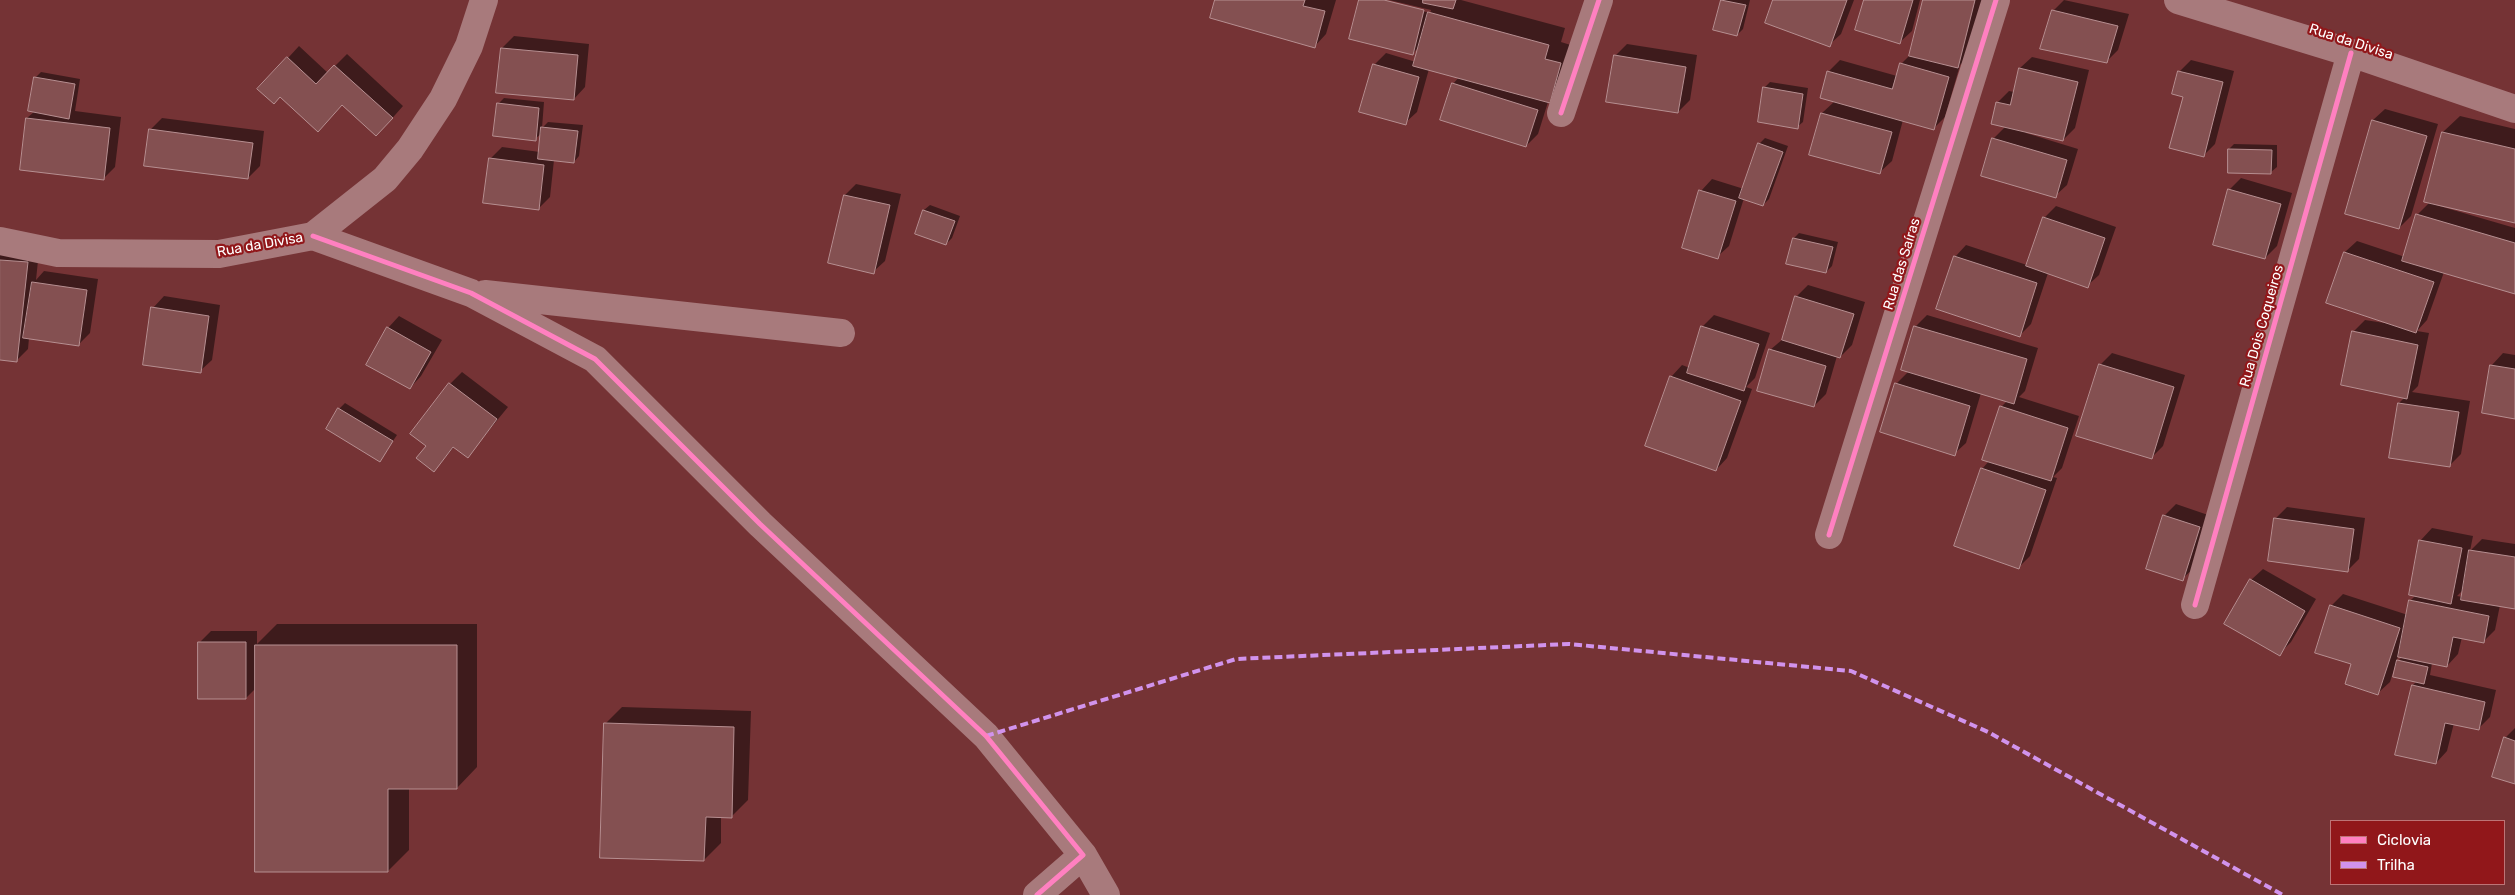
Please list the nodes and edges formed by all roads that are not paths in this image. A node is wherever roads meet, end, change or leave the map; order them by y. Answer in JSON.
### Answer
{"nodes":[{"id":1,"x":484,"y":0,"type":"edge"},
{"id":2,"x":1599,"y":0,"type":"edge"},
{"id":3,"x":1996,"y":0,"type":"edge"},
{"id":4,"x":2178,"y":0,"type":"edge"},
{"id":5,"x":2351,"y":53,"type":"junction"},
{"id":6,"x":2515,"y":109,"type":"edge"},
{"id":7,"x":1561,"y":114,"type":"dead end"},
{"id":8,"x":313,"y":236,"type":"junction"},
{"id":9,"x":0,"y":241,"type":"edge"},
{"id":10,"x":471,"y":293,"type":"junction"},
{"id":11,"x":841,"y":333,"type":"dead end"},
{"id":12,"x":1829,"y":535,"type":"dead end"},
{"id":13,"x":2195,"y":605,"type":"dead end"},
{"id":14,"x":1083,"y":855,"type":"junction"},
{"id":15,"x":1037,"y":895,"type":"edge"},
{"id":16,"x":1106,"y":895,"type":"edge"}],
"edges":[{"from":1,"to":8,"type":"street","name":"Rua da Divisa"},
{"from":2,"to":7,"type":"street"},
{"from":3,"to":12,"type":"street","name":"Rua das Saíras"},
{"from":4,"to":5,"type":"street","name":"Rua da Divisa"},
{"from":5,"to":6,"type":"street","name":"Rua da Divisa"},
{"from":5,"to":13,"type":"street","name":"Rua Dois Coqueiros"},
{"from":8,"to":9,"type":"street","name":"Rua da Divisa"},
{"from":8,"to":10,"type":"street"},
{"from":10,"to":11,"type":"street"},
{"from":10,"to":14,"type":"street"},
{"from":14,"to":15,"type":"street"},
{"from":14,"to":16,"type":"street"}]}
